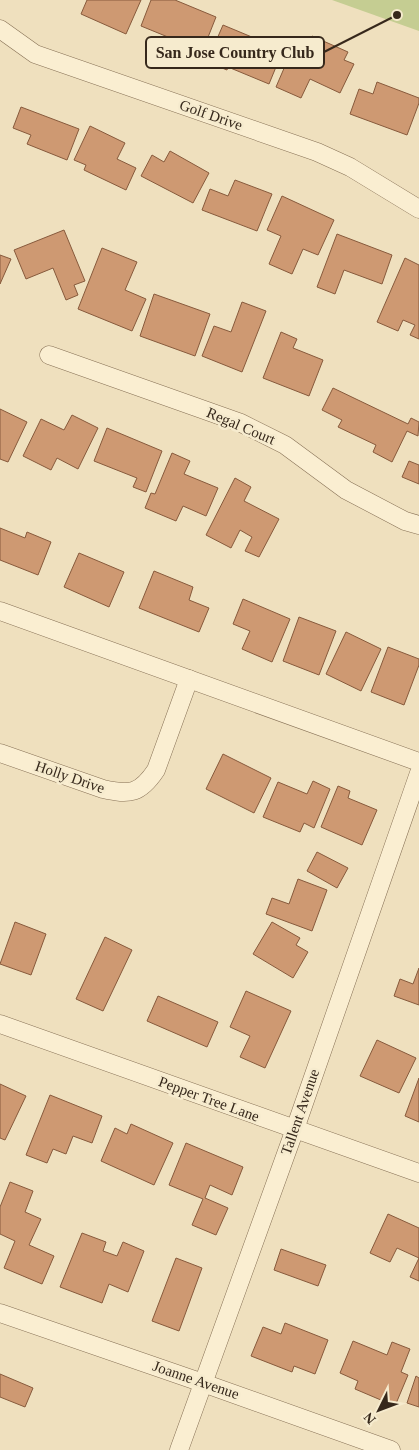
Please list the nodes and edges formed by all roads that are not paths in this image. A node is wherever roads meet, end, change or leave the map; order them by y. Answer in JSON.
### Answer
{"nodes":[{"id":1,"x":0,"y":29,"type":"edge"},
{"id":2,"x":419,"y":209,"type":"edge"},
{"id":3,"x":48,"y":355,"type":"dead end"},
{"id":4,"x":419,"y":525,"type":"edge"},
{"id":5,"x":0,"y":611,"type":"edge"},
{"id":6,"x":189,"y":679,"type":"junction"},
{"id":7,"x":0,"y":753,"type":"edge"},
{"id":8,"x":419,"y":762,"type":"edge"},
{"id":9,"x":419,"y":773,"type":"edge"},
{"id":10,"x":0,"y":1024,"type":"edge"},
{"id":11,"x":294,"y":1129,"type":"junction"},
{"id":12,"x":419,"y":1173,"type":"edge"},
{"id":13,"x":0,"y":1313,"type":"edge"},
{"id":14,"x":203,"y":1382,"type":"junction"},
{"id":15,"x":179,"y":1450,"type":"edge"},
{"id":16,"x":391,"y":1450,"type":"edge"}],
"edges":[{"from":1,"to":2,"type":"street","name":"Golf Drive"},
{"from":3,"to":4,"type":"street","name":"Regal Court"},
{"from":5,"to":6,"type":"street"},
{"from":6,"to":7,"type":"street","name":"Holly Drive"},
{"from":6,"to":8,"type":"street"},
{"from":9,"to":11,"type":"street","name":"Tallent Avenue"},
{"from":10,"to":11,"type":"street","name":"Pepper Tree Lane"},
{"from":11,"to":12,"type":"street","name":"Pepper Tree Lane"},
{"from":11,"to":14,"type":"street","name":"Tallent Avenue"},
{"from":13,"to":14,"type":"street","name":"Joanne Avenue"},
{"from":14,"to":15,"type":"street","name":"Tallent Avenue"},
{"from":14,"to":16,"type":"street","name":"Joanne Avenue"}]}
